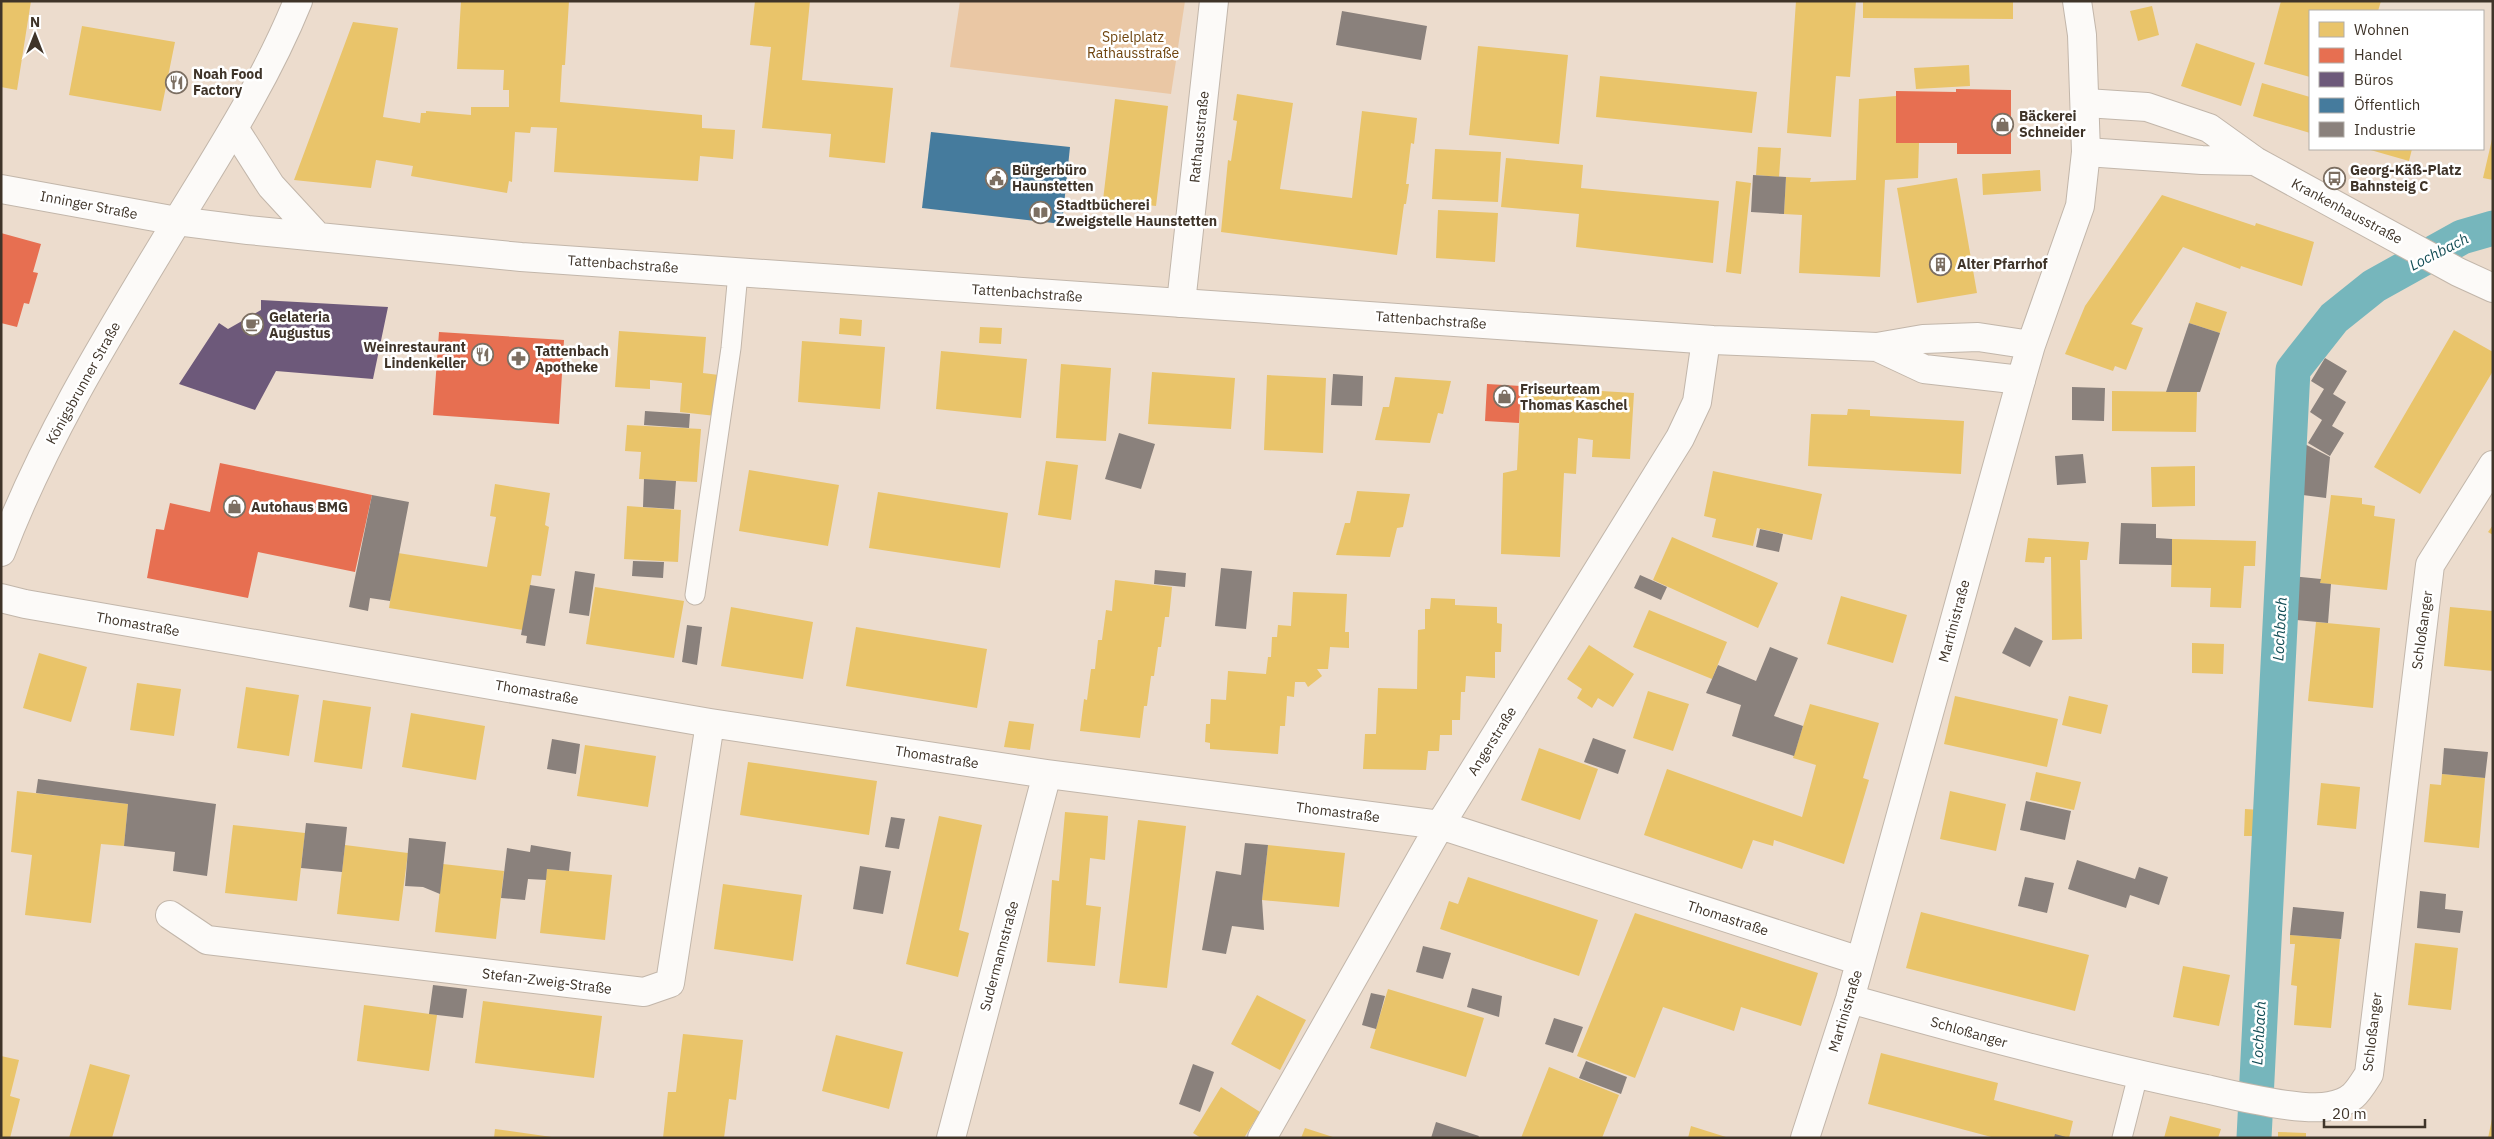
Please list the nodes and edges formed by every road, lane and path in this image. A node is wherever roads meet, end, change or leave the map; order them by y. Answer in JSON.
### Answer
{"nodes":[{"id":1,"x":298,"y":1,"type":"edge"},
{"id":2,"x":1214,"y":1,"type":"edge"},
{"id":3,"x":2078,"y":1,"type":"edge"},
{"id":4,"x":2086,"y":103,"type":"junction"},
{"id":5,"x":234,"y":128,"type":"junction"},
{"id":6,"x":2086,"y":152,"type":"junction"},
{"id":7,"x":2254,"y":161,"type":"junction"},
{"id":8,"x":1,"y":189,"type":"edge"},
{"id":9,"x":178,"y":221,"type":"junction"},
{"id":10,"x":318,"y":237,"type":"junction"},
{"id":11,"x":738,"y":273,"type":"junction"},
{"id":12,"x":2493,"y":288,"type":"edge"},
{"id":13,"x":1181,"y":303,"type":"junction"},
{"id":14,"x":1706,"y":340,"type":"junction"},
{"id":15,"x":2031,"y":345,"type":"junction"},
{"id":16,"x":1877,"y":348,"type":"junction"},
{"id":17,"x":2022,"y":380,"type":"junction"},
{"id":18,"x":2493,"y":465,"type":"edge"},
{"id":19,"x":1,"y":552,"type":"edge"},
{"id":20,"x":695,"y":595,"type":"dead end"},
{"id":21,"x":1,"y":598,"type":"edge"},
{"id":22,"x":710,"y":723,"type":"junction"},
{"id":23,"x":1047,"y":774,"type":"junction"},
{"id":24,"x":1440,"y":825,"type":"junction"},
{"id":25,"x":170,"y":915,"type":"dead end"},
{"id":26,"x":1860,"y":961,"type":"junction"},
{"id":27,"x":1850,"y":999,"type":"junction"},
{"id":28,"x":2138,"y":1075,"type":"junction"},
{"id":29,"x":951,"y":1138,"type":"edge"},
{"id":30,"x":1262,"y":1138,"type":"edge"},
{"id":31,"x":1805,"y":1138,"type":"edge"},
{"id":32,"x":2122,"y":1138,"type":"edge"}],
"edges":[{"from":1,"to":5,"type":"street","name":"Königsbrunner Straße"},
{"from":2,"to":13,"type":"street","name":"Rathausstraße"},
{"from":3,"to":4,"type":"street","name":"Martinistraße"},
{"from":4,"to":6,"type":"street","name":"Martinistraße"},
{"from":4,"to":7,"type":"street","name":"Krankenhausstraße"},
{"from":5,"to":9,"type":"street","name":"Königsbrunner Straße"},
{"from":5,"to":10,"type":"street"},
{"from":6,"to":7,"type":"street","name":"Krankenhausstraße"},
{"from":6,"to":15,"type":"street","name":"Martinistraße"},
{"from":7,"to":12,"type":"street","name":"Krankenhausstraße"},
{"from":8,"to":9,"type":"street","name":"Inninger Straße"},
{"from":9,"to":10,"type":"street","name":"Tattenbachstraße"},
{"from":9,"to":19,"type":"street","name":"Königsbrunner Straße"},
{"from":10,"to":11,"type":"street","name":"Tattenbachstraße"},
{"from":11,"to":13,"type":"street","name":"Tattenbachstraße"},
{"from":11,"to":20,"type":"lane"},
{"from":13,"to":14,"type":"street","name":"Tattenbachstraße"},
{"from":14,"to":16,"type":"street","name":"Tattenbachstraße"},
{"from":14,"to":24,"type":"street","name":"Angerstraße"},
{"from":15,"to":16,"type":"street","name":"Tattenbachstraße"},
{"from":15,"to":17,"type":"street","name":"Martinistraße"},
{"from":16,"to":17,"type":"street","name":"Tattenbachstraße"},
{"from":17,"to":26,"type":"street","name":"Martinistraße"},
{"from":18,"to":28,"type":"street","name":"Schloßanger"},
{"from":21,"to":22,"type":"street","name":"Thomastraße"},
{"from":22,"to":23,"type":"street","name":"Thomastraße"},
{"from":22,"to":25,"type":"street","name":"Stefan-Zweig-Straße"},
{"from":23,"to":24,"type":"street","name":"Thomastraße"},
{"from":23,"to":29,"type":"street","name":"Sudermannstraße"},
{"from":24,"to":26,"type":"street","name":"Thomastraße"},
{"from":24,"to":30,"type":"street","name":"Angerstraße"},
{"from":26,"to":27,"type":"street","name":"Martinistraße"},
{"from":27,"to":28,"type":"street","name":"Schloßanger"},
{"from":27,"to":31,"type":"street","name":"Martinistraße"},
{"from":28,"to":32,"type":"lane"}]}
